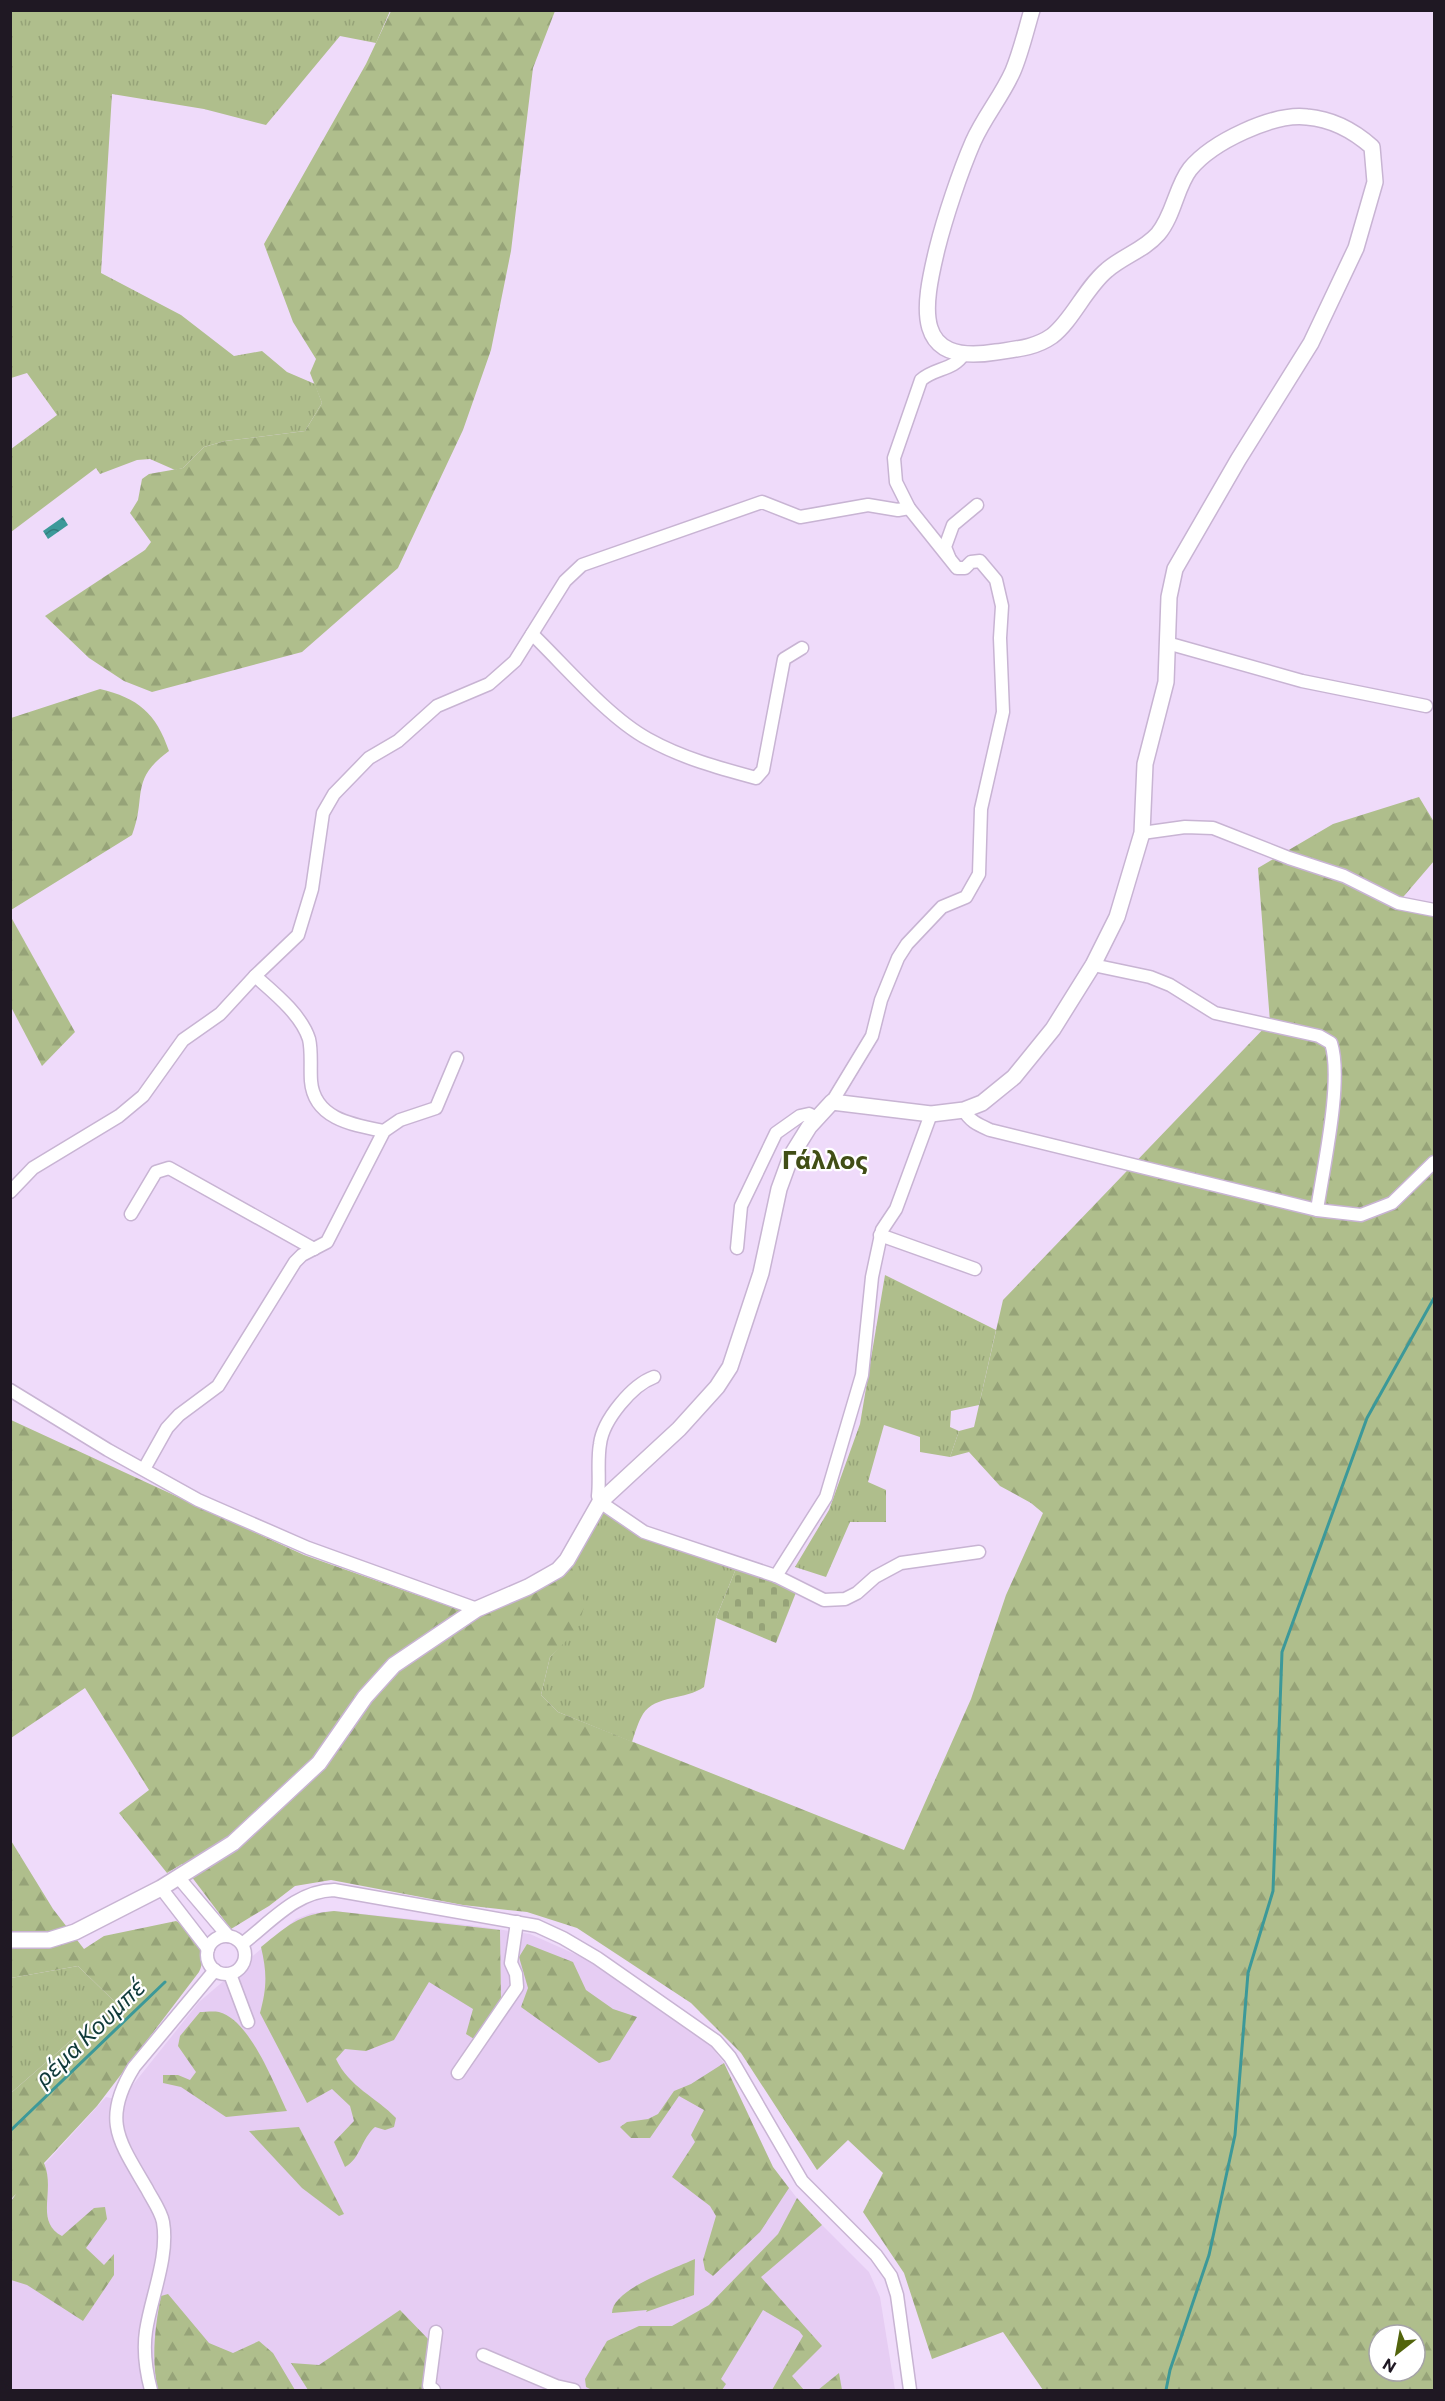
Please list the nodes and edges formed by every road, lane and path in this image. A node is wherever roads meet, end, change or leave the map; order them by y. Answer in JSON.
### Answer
{"nodes":[{"id":1,"x":1032,"y":10,"type":"edge"},
{"id":2,"x":963,"y":355,"type":"junction"},
{"id":3,"x":977,"y":505,"type":"dead end"},
{"id":4,"x":909,"y":508,"type":"junction"},
{"id":5,"x":952,"y":563,"type":"junction"},
{"id":6,"x":532,"y":634,"type":"junction"},
{"id":7,"x":1167,"y":643,"type":"junction"},
{"id":8,"x":802,"y":648,"type":"dead end"},
{"id":9,"x":1426,"y":706,"type":"dead end"},
{"id":10,"x":1142,"y":833,"type":"junction"},
{"id":11,"x":1434,"y":910,"type":"edge"},
{"id":12,"x":1093,"y":965,"type":"junction"},
{"id":13,"x":255,"y":976,"type":"junction"},
{"id":14,"x":457,"y":1058,"type":"dead end"},
{"id":15,"x":832,"y":1102,"type":"junction"},
{"id":16,"x":964,"y":1110,"type":"junction"},
{"id":17,"x":931,"y":1114,"type":"junction"},
{"id":18,"x":817,"y":1118,"type":"junction"},
{"id":19,"x":384,"y":1131,"type":"junction"},
{"id":20,"x":1434,"y":1162,"type":"edge"},
{"id":21,"x":10,"y":1192,"type":"edge"},
{"id":22,"x":1317,"y":1210,"type":"junction"},
{"id":23,"x":131,"y":1214,"type":"dead end"},
{"id":24,"x":880,"y":1235,"type":"junction"},
{"id":25,"x":737,"y":1248,"type":"dead end"},
{"id":26,"x":314,"y":1249,"type":"junction"},
{"id":27,"x":975,"y":1269,"type":"dead end"},
{"id":28,"x":654,"y":1377,"type":"dead end"},
{"id":29,"x":10,"y":1390,"type":"edge"},
{"id":30,"x":144,"y":1469,"type":"junction"},
{"id":31,"x":600,"y":1502,"type":"junction"},
{"id":32,"x":979,"y":1552,"type":"dead end"},
{"id":33,"x":776,"y":1576,"type":"junction"},
{"id":34,"x":477,"y":1609,"type":"junction"},
{"id":35,"x":178,"y":1877,"type":"junction"},
{"id":36,"x":161,"y":1888,"type":"junction"},
{"id":37,"x":517,"y":1922,"type":"junction"},
{"id":38,"x":228,"y":1936,"type":"junction"},
{"id":39,"x":10,"y":1940,"type":"edge"},
{"id":40,"x":242,"y":1944,"type":"junction"},
{"id":41,"x":208,"y":1949,"type":"junction"},
{"id":42,"x":215,"y":1970,"type":"junction"},
{"id":43,"x":230,"y":1974,"type":"junction"},
{"id":44,"x":248,"y":2022,"type":"dead end"},
{"id":45,"x":458,"y":2073,"type":"dead end"},
{"id":46,"x":436,"y":2332,"type":"dead end"},
{"id":47,"x":483,"y":2355,"type":"dead end"},
{"id":48,"x":151,"y":2391,"type":"edge"},
{"id":49,"x":434,"y":2391,"type":"edge"},
{"id":50,"x":574,"y":2391,"type":"edge"},
{"id":51,"x":910,"y":2391,"type":"edge"}],
"edges":[{"from":1,"to":2,"type":"street"},
{"from":2,"to":4,"type":"street"},
{"from":2,"to":7,"type":"street"},
{"from":3,"to":5,"type":"street"},
{"from":4,"to":5,"type":"street"},
{"from":4,"to":6,"type":"street"},
{"from":5,"to":15,"type":"street"},
{"from":6,"to":8,"type":"street"},
{"from":6,"to":13,"type":"street"},
{"from":7,"to":9,"type":"street"},
{"from":7,"to":10,"type":"street"},
{"from":10,"to":11,"type":"street"},
{"from":10,"to":12,"type":"street"},
{"from":12,"to":16,"type":"street"},
{"from":12,"to":22,"type":"street"},
{"from":13,"to":19,"type":"street"},
{"from":13,"to":21,"type":"street"},
{"from":14,"to":19,"type":"street"},
{"from":15,"to":17,"type":"street"},
{"from":15,"to":18,"type":"street"},
{"from":16,"to":17,"type":"street"},
{"from":16,"to":22,"type":"street"},
{"from":17,"to":24,"type":"street"},
{"from":18,"to":25,"type":"street"},
{"from":18,"to":31,"type":"street"},
{"from":19,"to":26,"type":"street"},
{"from":20,"to":22,"type":"street"},
{"from":23,"to":26,"type":"street"},
{"from":24,"to":27,"type":"street"},
{"from":24,"to":33,"type":"street"},
{"from":26,"to":30,"type":"street"},
{"from":28,"to":31,"type":"street"},
{"from":29,"to":30,"type":"street"},
{"from":30,"to":34,"type":"street"},
{"from":31,"to":33,"type":"street"},
{"from":31,"to":34,"type":"street"},
{"from":32,"to":33,"type":"street"},
{"from":34,"to":35,"type":"street"},
{"from":35,"to":36,"type":"street"},
{"from":35,"to":38,"type":"street"},
{"from":36,"to":39,"type":"street"},
{"from":36,"to":41,"type":"street"},
{"from":37,"to":40,"type":"street"},
{"from":37,"to":45,"type":"street"},
{"from":37,"to":51,"type":"street"},
{"from":38,"to":40,"type":"street"},
{"from":38,"to":41,"type":"street"},
{"from":40,"to":43,"type":"street"},
{"from":41,"to":42,"type":"street"},
{"from":42,"to":43,"type":"street"},
{"from":42,"to":48,"type":"street"},
{"from":43,"to":44,"type":"street"},
{"from":46,"to":49,"type":"street"},
{"from":47,"to":50,"type":"street"}]}
